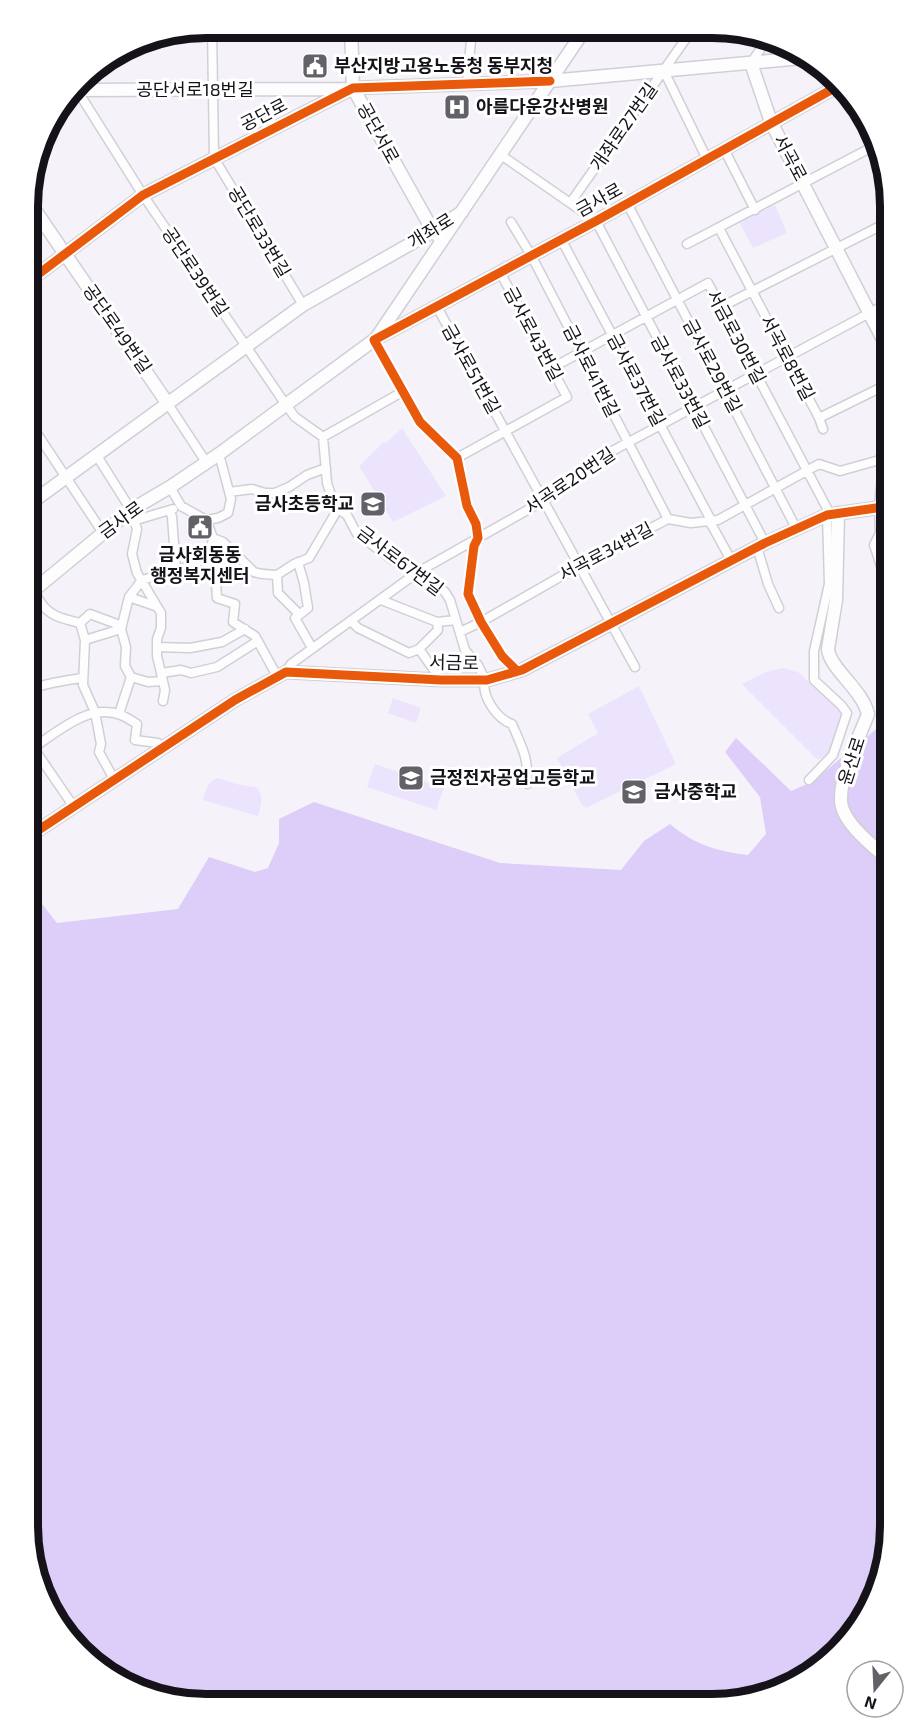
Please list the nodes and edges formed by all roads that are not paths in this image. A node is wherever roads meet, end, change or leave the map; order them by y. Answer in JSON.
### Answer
{"nodes":[{"id":1,"x":212,"y":38,"type":"edge"},
{"id":2,"x":351,"y":38,"type":"edge"},
{"id":3,"x":471,"y":38,"type":"edge"},
{"id":4,"x":579,"y":38,"type":"edge"},
{"id":5,"x":687,"y":38,"type":"edge"},
{"id":6,"x":762,"y":45,"type":"edge"},
{"id":7,"x":793,"y":59,"type":"edge"},
{"id":8,"x":751,"y":63,"type":"junction"},
{"id":9,"x":664,"y":71,"type":"junction"},
{"id":10,"x":550,"y":81,"type":"junction"},
{"id":11,"x":467,"y":85,"type":"junction"},
{"id":12,"x":352,"y":88,"type":"junction"},
{"id":13,"x":85,"y":89,"type":"edge"},
{"id":14,"x":832,"y":89,"type":"edge"},
{"id":15,"x":213,"y":90,"type":"junction"},
{"id":16,"x":80,"y":94,"type":"edge"},
{"id":17,"x":771,"y":122,"type":"junction"},
{"id":18,"x":724,"y":149,"type":"junction"},
{"id":19,"x":870,"y":149,"type":"edge"},
{"id":20,"x":501,"y":155,"type":"junction"},
{"id":21,"x":214,"y":158,"type":"junction"},
{"id":22,"x":707,"y":159,"type":"junction"},
{"id":23,"x":803,"y":184,"type":"junction"},
{"id":24,"x":144,"y":195,"type":"junction"},
{"id":25,"x":571,"y":202,"type":"junction"},
{"id":26,"x":627,"y":203,"type":"junction"},
{"id":27,"x":755,"y":210,"type":"junction"},
{"id":28,"x":462,"y":212,"type":"junction"},
{"id":29,"x":38,"y":214,"type":"edge"},
{"id":30,"x":596,"y":221,"type":"junction"},
{"id":31,"x":511,"y":222,"type":"dead end"},
{"id":32,"x":880,"y":226,"type":"edge"},
{"id":33,"x":719,"y":228,"type":"junction"},
{"id":34,"x":433,"y":231,"type":"junction"},
{"id":35,"x":561,"y":239,"type":"junction"},
{"id":36,"x":443,"y":240,"type":"junction"},
{"id":37,"x":687,"y":244,"type":"dead end"},
{"id":38,"x":837,"y":250,"type":"junction"},
{"id":39,"x":66,"y":254,"type":"junction"},
{"id":40,"x":531,"y":255,"type":"junction"},
{"id":41,"x":500,"y":272,"type":"junction"},
{"id":42,"x":38,"y":275,"type":"edge"},
{"id":43,"x":752,"y":292,"type":"junction"},
{"id":44,"x":677,"y":300,"type":"junction"},
{"id":45,"x":303,"y":305,"type":"junction"},
{"id":46,"x":399,"y":305,"type":"junction"},
{"id":47,"x":437,"y":307,"type":"junction"},
{"id":48,"x":721,"y":307,"type":"junction"},
{"id":49,"x":880,"y":307,"type":"edge"},
{"id":50,"x":869,"y":313,"type":"junction"},
{"id":51,"x":646,"y":317,"type":"junction"},
{"id":52,"x":413,"y":320,"type":"junction"},
{"id":53,"x":880,"y":334,"type":"edge"},
{"id":54,"x":612,"y":335,"type":"junction"},
{"id":55,"x":374,"y":340,"type":"junction"},
{"id":56,"x":246,"y":348,"type":"junction"},
{"id":57,"x":581,"y":352,"type":"junction"},
{"id":58,"x":787,"y":357,"type":"junction"},
{"id":59,"x":552,"y":368,"type":"junction"},
{"id":60,"x":756,"y":374,"type":"junction"},
{"id":61,"x":880,"y":387,"type":"edge"},
{"id":62,"x":724,"y":391,"type":"junction"},
{"id":63,"x":402,"y":392,"type":"junction"},
{"id":64,"x":168,"y":404,"type":"junction"},
{"id":65,"x":286,"y":405,"type":"junction"},
{"id":66,"x":694,"y":408,"type":"junction"},
{"id":67,"x":819,"y":418,"type":"junction"},
{"id":68,"x":660,"y":425,"type":"junction"},
{"id":69,"x":824,"y":429,"type":"dead end"},
{"id":70,"x":505,"y":431,"type":"junction"},
{"id":71,"x":38,"y":435,"type":"edge"},
{"id":72,"x":323,"y":437,"type":"junction"},
{"id":73,"x":628,"y":442,"type":"junction"},
{"id":74,"x":219,"y":454,"type":"junction"},
{"id":75,"x":97,"y":456,"type":"junction"},
{"id":76,"x":457,"y":458,"type":"junction"},
{"id":77,"x":880,"y":460,"type":"edge"},
{"id":78,"x":206,"y":462,"type":"junction"},
{"id":79,"x":326,"y":468,"type":"junction"},
{"id":80,"x":807,"y":471,"type":"junction"},
{"id":81,"x":67,"y":478,"type":"junction"},
{"id":82,"x":170,"y":488,"type":"junction"},
{"id":83,"x":776,"y":489,"type":"junction"},
{"id":84,"x":229,"y":492,"type":"junction"},
{"id":85,"x":38,"y":498,"type":"edge"},
{"id":86,"x":544,"y":500,"type":"junction"},
{"id":87,"x":745,"y":505,"type":"junction"},
{"id":88,"x":181,"y":506,"type":"junction"},
{"id":89,"x":880,"y":507,"type":"edge"},
{"id":90,"x":338,"y":509,"type":"junction"},
{"id":91,"x":170,"y":511,"type":"junction"},
{"id":92,"x":832,"y":514,"type":"junction"},
{"id":93,"x":132,"y":515,"type":"junction"},
{"id":94,"x":668,"y":519,"type":"junction"},
{"id":95,"x":206,"y":520,"type":"junction"},
{"id":96,"x":711,"y":522,"type":"junction"},
{"id":97,"x":796,"y":528,"type":"junction"},
{"id":98,"x":103,"y":533,"type":"junction"},
{"id":99,"x":880,"y":533,"type":"edge"},
{"id":100,"x":213,"y":538,"type":"junction"},
{"id":101,"x":478,"y":538,"type":"junction"},
{"id":102,"x":761,"y":545,"type":"junction"},
{"id":103,"x":210,"y":556,"type":"junction"},
{"id":104,"x":731,"y":561,"type":"junction"},
{"id":105,"x":298,"y":562,"type":"junction"},
{"id":106,"x":880,"y":562,"type":"edge"},
{"id":107,"x":579,"y":566,"type":"junction"},
{"id":108,"x":176,"y":570,"type":"junction"},
{"id":109,"x":418,"y":572,"type":"junction"},
{"id":110,"x":277,"y":576,"type":"junction"},
{"id":111,"x":142,"y":579,"type":"junction"},
{"id":112,"x":38,"y":582,"type":"edge"},
{"id":113,"x":129,"y":597,"type":"junction"},
{"id":114,"x":38,"y":599,"type":"edge"},
{"id":115,"x":381,"y":600,"type":"junction"},
{"id":116,"x":155,"y":606,"type":"junction"},
{"id":117,"x":779,"y":608,"type":"dead end"},
{"id":118,"x":297,"y":616,"type":"junction"},
{"id":119,"x":456,"y":620,"type":"junction"},
{"id":120,"x":351,"y":621,"type":"junction"},
{"id":121,"x":437,"y":622,"type":"junction"},
{"id":122,"x":481,"y":622,"type":"junction"},
{"id":123,"x":80,"y":623,"type":"junction"},
{"id":124,"x":612,"y":624,"type":"junction"},
{"id":125,"x":121,"y":627,"type":"junction"},
{"id":126,"x":245,"y":629,"type":"junction"},
{"id":127,"x":460,"y":632,"type":"junction"},
{"id":128,"x":85,"y":640,"type":"junction"},
{"id":129,"x":258,"y":642,"type":"junction"},
{"id":130,"x":157,"y":647,"type":"junction"},
{"id":131,"x":312,"y":648,"type":"junction"},
{"id":132,"x":419,"y":648,"type":"junction"},
{"id":133,"x":635,"y":667,"type":"dead end"},
{"id":134,"x":517,"y":671,"type":"junction"},
{"id":135,"x":282,"y":674,"type":"junction"},
{"id":136,"x":131,"y":677,"type":"junction"},
{"id":137,"x":162,"y":677,"type":"junction"},
{"id":138,"x":82,"y":678,"type":"junction"},
{"id":139,"x":441,"y":680,"type":"junction"},
{"id":140,"x":485,"y":680,"type":"junction"},
{"id":141,"x":38,"y":688,"type":"edge"},
{"id":142,"x":164,"y":701,"type":"dead end"},
{"id":143,"x":95,"y":712,"type":"junction"},
{"id":144,"x":119,"y":714,"type":"junction"},
{"id":145,"x":38,"y":742,"type":"edge"},
{"id":146,"x":162,"y":749,"type":"junction"},
{"id":147,"x":38,"y":757,"type":"edge"},
{"id":148,"x":809,"y":780,"type":"dead end"},
{"id":149,"x":115,"y":781,"type":"junction"},
{"id":150,"x":526,"y":784,"type":"dead end"},
{"id":151,"x":74,"y":807,"type":"junction"},
{"id":152,"x":38,"y":830,"type":"edge"},
{"id":153,"x":880,"y":851,"type":"edge"}],
"edges":[{"from":1,"to":15,"type":"street","name":"공단로"},
{"from":2,"to":12,"type":"street","name":"공단서로"},
{"from":3,"to":11,"type":"street"},
{"from":4,"to":10,"type":"street","name":"개좌로"},
{"from":5,"to":9,"type":"street","name":"개좌로27번길"},
{"from":6,"to":8,"type":"street"},
{"from":7,"to":8,"type":"street","name":"공단로"},
{"from":8,"to":9,"type":"street","name":"공단로"},
{"from":8,"to":17,"type":"street","name":"서곡로"},
{"from":9,"to":10,"type":"street","name":"공단로"},
{"from":9,"to":22,"type":"street"},
{"from":9,"to":25,"type":"street","name":"개좌로27번길"},
{"from":10,"to":11,"type":"street","name":"공단로"},
{"from":10,"to":20,"type":"street","name":"개좌로"},
{"from":11,"to":12,"type":"street","name":"공단로"},
{"from":12,"to":15,"type":"street","name":"공단서로18번길"},
{"from":12,"to":21,"type":"street","name":"공단로"},
{"from":12,"to":34,"type":"street","name":"공단서로"},
{"from":13,"to":15,"type":"street","name":"공단서로18번길"},
{"from":14,"to":17,"type":"street","name":"금사로"},
{"from":15,"to":21,"type":"street","name":"공단로"},
{"from":16,"to":24,"type":"street"},
{"from":17,"to":18,"type":"street","name":"금사로"},
{"from":17,"to":23,"type":"street","name":"서곡로"},
{"from":18,"to":22,"type":"street","name":"금사로"},
{"from":18,"to":27,"type":"street"},
{"from":19,"to":23,"type":"street"},
{"from":20,"to":25,"type":"street"},
{"from":20,"to":28,"type":"street","name":"개좌로"},
{"from":21,"to":24,"type":"street","name":"공단로"},
{"from":21,"to":45,"type":"street","name":"공단로33번길"},
{"from":22,"to":26,"type":"street","name":"금사로"},
{"from":23,"to":27,"type":"street"},
{"from":23,"to":38,"type":"street","name":"서곡로"},
{"from":24,"to":39,"type":"street","name":"공단로"},
{"from":24,"to":56,"type":"street","name":"공단로39번길"},
{"from":25,"to":30,"type":"street"},
{"from":26,"to":30,"type":"street","name":"금사로"},
{"from":26,"to":44,"type":"street","name":"금사로29번길"},
{"from":27,"to":33,"type":"street"},
{"from":28,"to":34,"type":"street","name":"개좌로"},
{"from":28,"to":36,"type":"street","name":"금사로"},
{"from":29,"to":39,"type":"street","name":"공단로49번길"},
{"from":30,"to":35,"type":"street","name":"금사로"},
{"from":30,"to":51,"type":"street","name":"금사로33번길"},
{"from":31,"to":40,"type":"street"},
{"from":32,"to":38,"type":"street"},
{"from":33,"to":37,"type":"street"},
{"from":33,"to":43,"type":"street","name":"서곡로8번길"},
{"from":34,"to":36,"type":"street","name":"공단서로"},
{"from":34,"to":45,"type":"street","name":"개좌로"},
{"from":35,"to":40,"type":"street","name":"금사로"},
{"from":35,"to":54,"type":"street","name":"금사로37번길"},
{"from":36,"to":46,"type":"street","name":"금사로"},
{"from":38,"to":43,"type":"street"},
{"from":38,"to":50,"type":"street","name":"서곡로"},
{"from":39,"to":42,"type":"street","name":"공단로"},
{"from":39,"to":64,"type":"street","name":"공단로49번길"},
{"from":40,"to":41,"type":"street","name":"금사로"},
{"from":40,"to":57,"type":"street","name":"금사로41번길"},
{"from":41,"to":47,"type":"street","name":"금사로"},
{"from":41,"to":59,"type":"street","name":"금사로43번길"},
{"from":43,"to":48,"type":"street"},
{"from":43,"to":58,"type":"street","name":"서곡로8번길"},
{"from":44,"to":48,"type":"street","name":"서금로30번길"},
{"from":44,"to":51,"type":"street","name":"서금로30번길"},
{"from":44,"to":62,"type":"street","name":"금사로29번길"},
{"from":45,"to":56,"type":"street","name":"개좌로"},
{"from":46,"to":52,"type":"street"},
{"from":46,"to":55,"type":"street","name":"금사로"},
{"from":47,"to":52,"type":"street","name":"금사로"},
{"from":47,"to":70,"type":"street","name":"금사로51번길"},
{"from":48,"to":60,"type":"street","name":"서금로30번길"},
{"from":49,"to":50,"type":"street","name":"서곡로20번길"},
{"from":50,"to":53,"type":"street","name":"서곡로"},
{"from":50,"to":58,"type":"street","name":"서곡로20번길"},
{"from":51,"to":54,"type":"street","name":"서금로30번길"},
{"from":51,"to":66,"type":"street","name":"금사로33번길"},
{"from":52,"to":55,"type":"street","name":"금사로"},
{"from":54,"to":57,"type":"street","name":"서금로30번길"},
{"from":54,"to":68,"type":"street","name":"금사로37번길"},
{"from":55,"to":63,"type":"street"},
{"from":55,"to":65,"type":"street","name":"금사로"},
{"from":56,"to":64,"type":"street","name":"개좌로"},
{"from":56,"to":65,"type":"street"},
{"from":57,"to":59,"type":"street","name":"서금로30번길"},
{"from":57,"to":73,"type":"street","name":"금사로41번길"},
{"from":58,"to":60,"type":"street","name":"서곡로20번길"},
{"from":58,"to":67,"type":"street","name":"서곡로8번길"},
{"from":59,"to":70,"type":"street","name":"금사로43번길"},
{"from":60,"to":62,"type":"street","name":"서곡로20번길"},
{"from":60,"to":80,"type":"street","name":"서금로30번길"},
{"from":61,"to":67,"type":"street","name":"서곡로8번길"},
{"from":62,"to":66,"type":"street","name":"서곡로20번길"},
{"from":62,"to":83,"type":"street","name":"금사로29번길"},
{"from":63,"to":72,"type":"street"},
{"from":63,"to":76,"type":"street"},
{"from":64,"to":75,"type":"street","name":"개좌로"},
{"from":64,"to":78,"type":"street"},
{"from":65,"to":72,"type":"street"},
{"from":65,"to":74,"type":"street","name":"금사로"},
{"from":66,"to":68,"type":"street","name":"서곡로20번길"},
{"from":66,"to":87,"type":"street","name":"금사로33번길"},
{"from":67,"to":69,"type":"street"},
{"from":68,"to":73,"type":"street","name":"서곡로20번길"},
{"from":68,"to":96,"type":"street","name":"금사로37번길"},
{"from":70,"to":76,"type":"street","name":"금사로51번길"},
{"from":70,"to":86,"type":"street","name":"금사로51번길"},
{"from":71,"to":81,"type":"street"},
{"from":72,"to":79,"type":"street","name":"금사로67번길"},
{"from":73,"to":86,"type":"street","name":"서곡로20번길"},
{"from":73,"to":94,"type":"street","name":"금사로41번길"},
{"from":74,"to":78,"type":"street","name":"금사로"},
{"from":74,"to":84,"type":"street"},
{"from":75,"to":81,"type":"street","name":"개좌로"},
{"from":75,"to":93,"type":"street"},
{"from":76,"to":101,"type":"street"},
{"from":77,"to":80,"type":"street","name":"서곡로34번길"},
{"from":78,"to":82,"type":"street","name":"금사로"},
{"from":79,"to":84,"type":"street"},
{"from":79,"to":90,"type":"street","name":"금사로67번길"},
{"from":80,"to":83,"type":"street","name":"서곡로34번길"},
{"from":80,"to":92,"type":"street","name":"서금로30번길"},
{"from":81,"to":85,"type":"street","name":"개좌로"},
{"from":81,"to":98,"type":"street"},
{"from":82,"to":88,"type":"street"},
{"from":82,"to":93,"type":"street","name":"금사로"},
{"from":83,"to":87,"type":"street","name":"서곡로34번길"},
{"from":83,"to":97,"type":"street","name":"금사로29번길"},
{"from":84,"to":95,"type":"street"},
{"from":86,"to":101,"type":"street","name":"서곡로20번길"},
{"from":86,"to":107,"type":"street","name":"금사로51번길"},
{"from":87,"to":96,"type":"street","name":"서곡로34번길"},
{"from":87,"to":102,"type":"street","name":"금사로33번길"},
{"from":88,"to":91,"type":"street"},
{"from":88,"to":95,"type":"street"},
{"from":89,"to":92,"type":"street","name":"서금로"},
{"from":90,"to":105,"type":"street"},
{"from":90,"to":109,"type":"street","name":"금사로67번길"},
{"from":91,"to":93,"type":"street"},
{"from":91,"to":108,"type":"street"},
{"from":92,"to":97,"type":"street","name":"서금로"},
{"from":92,"to":148,"type":"street"},
{"from":92,"to":153,"type":"street","name":"윤산로"},
{"from":93,"to":98,"type":"street","name":"금사로"},
{"from":93,"to":111,"type":"street"},
{"from":94,"to":96,"type":"street","name":"서곡로34번길"},
{"from":94,"to":107,"type":"street","name":"서곡로34번길"},
{"from":95,"to":100,"type":"street"},
{"from":96,"to":104,"type":"street","name":"금사로37번길"},
{"from":97,"to":102,"type":"street","name":"서금로"},
{"from":98,"to":112,"type":"street","name":"금사로"},
{"from":99,"to":106,"type":"street"},
{"from":100,"to":103,"type":"street"},
{"from":100,"to":110,"type":"street"},
{"from":101,"to":109,"type":"street","name":"서곡로20번길"},
{"from":101,"to":122,"type":"street"},
{"from":102,"to":104,"type":"street","name":"서금로"},
{"from":102,"to":117,"type":"street"},
{"from":103,"to":108,"type":"street"},
{"from":103,"to":126,"type":"street"},
{"from":104,"to":124,"type":"street","name":"서금로"},
{"from":105,"to":110,"type":"street"},
{"from":105,"to":118,"type":"street"},
{"from":107,"to":122,"type":"street","name":"서곡로34번길"},
{"from":107,"to":124,"type":"street","name":"금사로51번길"},
{"from":108,"to":111,"type":"street"},
{"from":109,"to":115,"type":"street","name":"서곡로20번길"},
{"from":109,"to":119,"type":"street","name":"금사로67번길"},
{"from":110,"to":118,"type":"street"},
{"from":111,"to":113,"type":"street"},
{"from":111,"to":116,"type":"street"},
{"from":113,"to":116,"type":"street"},
{"from":113,"to":125,"type":"street"},
{"from":114,"to":123,"type":"street"},
{"from":115,"to":120,"type":"street","name":"서곡로20번길"},
{"from":115,"to":121,"type":"street","name":"금사로67번길"},
{"from":116,"to":130,"type":"street"},
{"from":118,"to":131,"type":"street"},
{"from":119,"to":121,"type":"street","name":"금사로67번길"},
{"from":119,"to":127,"type":"street","name":"금사로67번길"},
{"from":120,"to":131,"type":"street","name":"서곡로20번길"},
{"from":120,"to":132,"type":"street"},
{"from":121,"to":132,"type":"street"},
{"from":122,"to":127,"type":"street","name":"서곡로34번길"},
{"from":122,"to":134,"type":"street"},
{"from":123,"to":125,"type":"street"},
{"from":123,"to":128,"type":"street"},
{"from":124,"to":133,"type":"street","name":"금사로51번길"},
{"from":124,"to":134,"type":"street","name":"서금로"},
{"from":125,"to":128,"type":"street"},
{"from":125,"to":136,"type":"street"},
{"from":126,"to":129,"type":"street"},
{"from":126,"to":130,"type":"street"},
{"from":127,"to":140,"type":"street","name":"금사로67번길"},
{"from":128,"to":138,"type":"street"},
{"from":129,"to":135,"type":"street"},
{"from":129,"to":137,"type":"street"},
{"from":130,"to":137,"type":"street"},
{"from":131,"to":135,"type":"street","name":"서곡로20번길"},
{"from":132,"to":139,"type":"street"},
{"from":134,"to":140,"type":"street","name":"서금로"},
{"from":135,"to":139,"type":"street","name":"서금로"},
{"from":135,"to":146,"type":"street"},
{"from":136,"to":137,"type":"street"},
{"from":136,"to":144,"type":"street"},
{"from":137,"to":142,"type":"street"},
{"from":138,"to":141,"type":"street"},
{"from":138,"to":143,"type":"street"},
{"from":139,"to":140,"type":"street","name":"서금로"},
{"from":140,"to":150,"type":"street","name":"금사로67번길"},
{"from":143,"to":144,"type":"street"},
{"from":143,"to":145,"type":"street"},
{"from":143,"to":149,"type":"street"},
{"from":144,"to":146,"type":"street"},
{"from":146,"to":149,"type":"street"},
{"from":147,"to":151,"type":"street"},
{"from":149,"to":151,"type":"street"},
{"from":151,"to":152,"type":"street"}]}
